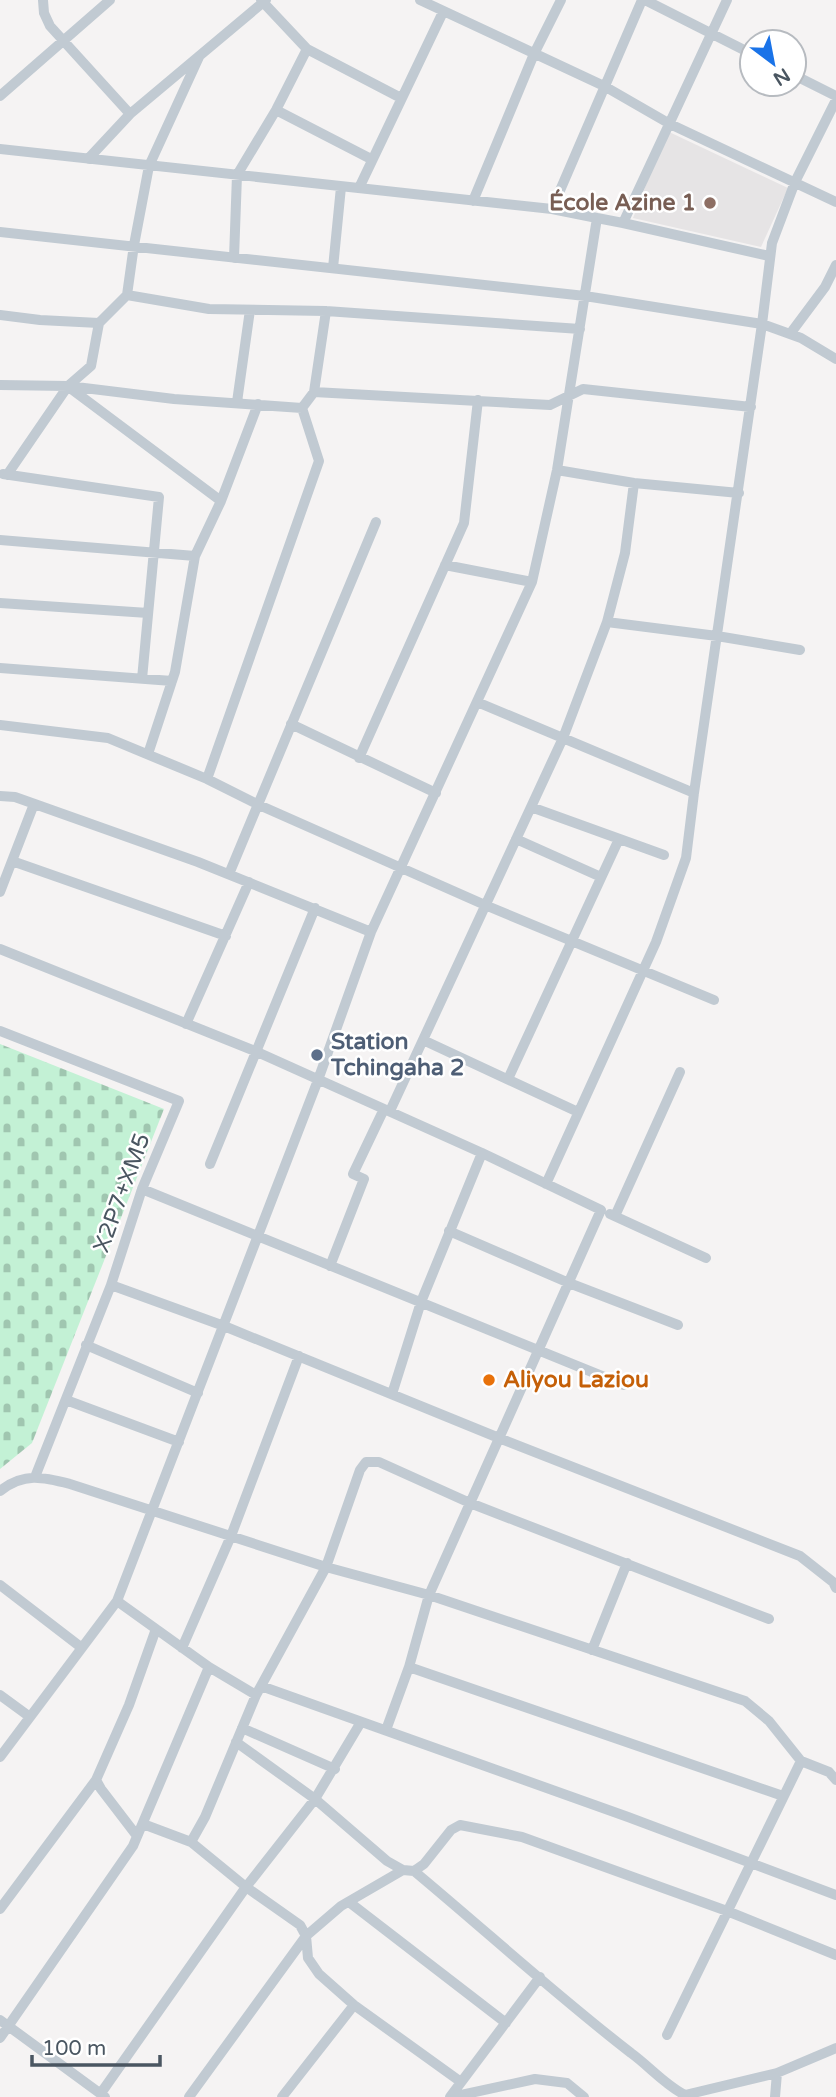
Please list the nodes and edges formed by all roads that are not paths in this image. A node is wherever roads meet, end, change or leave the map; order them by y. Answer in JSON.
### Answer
{"nodes":[{"id":1,"x":43,"y":0,"type":"edge"},
{"id":2,"x":110,"y":0,"type":"edge"},
{"id":3,"x":420,"y":0,"type":"edge"},
{"id":4,"x":561,"y":0,"type":"edge"},
{"id":5,"x":644,"y":0,"type":"edge"},
{"id":6,"x":727,"y":0,"type":"edge"},
{"id":7,"x":263,"y":1,"type":"edge"},
{"id":8,"x":443,"y":12,"type":"junction"},
{"id":9,"x":711,"y":33,"type":"junction"},
{"id":10,"x":62,"y":42,"type":"junction"},
{"id":11,"x":738,"y":47,"type":"edge"},
{"id":12,"x":307,"y":49,"type":"junction"},
{"id":13,"x":534,"y":54,"type":"junction"},
{"id":14,"x":199,"y":57,"type":"junction"},
{"id":15,"x":808,"y":83,"type":"edge"},
{"id":16,"x":604,"y":86,"type":"junction"},
{"id":17,"x":0,"y":96,"type":"edge"},
{"id":18,"x":401,"y":98,"type":"junction"},
{"id":19,"x":836,"y":98,"type":"edge"},
{"id":20,"x":276,"y":110,"type":"junction"},
{"id":21,"x":130,"y":114,"type":"junction"},
{"id":22,"x":670,"y":124,"type":"junction"},
{"id":23,"x":0,"y":149,"type":"edge"},
{"id":24,"x":88,"y":159,"type":"junction"},
{"id":25,"x":371,"y":159,"type":"junction"},
{"id":26,"x":149,"y":166,"type":"junction"},
{"id":27,"x":237,"y":175,"type":"junction"},
{"id":28,"x":795,"y":182,"type":"junction"},
{"id":29,"x":341,"y":187,"type":"junction"},
{"id":30,"x":359,"y":188,"type":"junction"},
{"id":31,"x":473,"y":201,"type":"junction"},
{"id":32,"x":836,"y":202,"type":"edge"},
{"id":33,"x":552,"y":209,"type":"junction"},
{"id":34,"x":597,"y":218,"type":"junction"},
{"id":35,"x":623,"y":223,"type":"junction"},
{"id":36,"x":0,"y":232,"type":"edge"},
{"id":37,"x":134,"y":246,"type":"junction"},
{"id":38,"x":769,"y":256,"type":"junction"},
{"id":39,"x":234,"y":258,"type":"junction"},
{"id":40,"x":836,"y":265,"type":"edge"},
{"id":41,"x":333,"y":268,"type":"junction"},
{"id":42,"x":825,"y":288,"type":"junction"},
{"id":43,"x":128,"y":295,"type":"junction"},
{"id":44,"x":585,"y":296,"type":"junction"},
{"id":45,"x":836,"y":296,"type":"edge"},
{"id":46,"x":250,"y":310,"type":"junction"},
{"id":47,"x":326,"y":311,"type":"junction"},
{"id":48,"x":0,"y":314,"type":"edge"},
{"id":49,"x":99,"y":323,"type":"junction"},
{"id":50,"x":762,"y":324,"type":"junction"},
{"id":51,"x":580,"y":330,"type":"junction"},
{"id":52,"x":790,"y":334,"type":"junction"},
{"id":53,"x":836,"y":359,"type":"edge"},
{"id":54,"x":0,"y":385,"type":"edge"},
{"id":55,"x":68,"y":386,"type":"junction"},
{"id":56,"x":314,"y":392,"type":"junction"},
{"id":57,"x":570,"y":395,"type":"junction"},
{"id":58,"x":478,"y":400,"type":"junction"},
{"id":59,"x":237,"y":402,"type":"junction"},
{"id":60,"x":258,"y":404,"type":"junction"},
{"id":61,"x":751,"y":407,"type":"junction"},
{"id":62,"x":302,"y":408,"type":"junction"},
{"id":63,"x":557,"y":470,"type":"junction"},
{"id":64,"x":4,"y":474,"type":"edge"},
{"id":65,"x":634,"y":483,"type":"junction"},
{"id":66,"x":739,"y":493,"type":"junction"},
{"id":67,"x":221,"y":501,"type":"junction"},
{"id":68,"x":376,"y":522,"type":"dead end"},
{"id":69,"x":0,"y":540,"type":"edge"},
{"id":70,"x":153,"y":553,"type":"junction"},
{"id":71,"x":195,"y":556,"type":"junction"},
{"id":72,"x":445,"y":565,"type":"junction"},
{"id":73,"x":532,"y":582,"type":"junction"},
{"id":74,"x":0,"y":603,"type":"edge"},
{"id":75,"x":148,"y":613,"type":"junction"},
{"id":76,"x":607,"y":622,"type":"junction"},
{"id":77,"x":717,"y":636,"type":"junction"},
{"id":78,"x":800,"y":650,"type":"dead end"},
{"id":79,"x":0,"y":668,"type":"edge"},
{"id":80,"x":142,"y":679,"type":"junction"},
{"id":81,"x":172,"y":681,"type":"junction"},
{"id":82,"x":477,"y":702,"type":"junction"},
{"id":83,"x":291,"y":724,"type":"junction"},
{"id":84,"x":0,"y":725,"type":"edge"},
{"id":85,"x":563,"y":738,"type":"junction"},
{"id":86,"x":148,"y":754,"type":"junction"},
{"id":87,"x":359,"y":758,"type":"junction"},
{"id":88,"x":207,"y":779,"type":"junction"},
{"id":89,"x":436,"y":793,"type":"junction"},
{"id":90,"x":694,"y":793,"type":"junction"},
{"id":91,"x":0,"y":796,"type":"edge"},
{"id":92,"x":34,"y":804,"type":"junction"},
{"id":93,"x":259,"y":805,"type":"junction"},
{"id":94,"x":531,"y":807,"type":"junction"},
{"id":95,"x":516,"y":839,"type":"junction"},
{"id":96,"x":619,"y":839,"type":"junction"},
{"id":97,"x":664,"y":855,"type":"dead end"},
{"id":98,"x":12,"y":861,"type":"junction"},
{"id":99,"x":401,"y":866,"type":"junction"},
{"id":100,"x":229,"y":874,"type":"junction"},
{"id":101,"x":601,"y":877,"type":"junction"},
{"id":102,"x":249,"y":882,"type":"junction"},
{"id":103,"x":0,"y":892,"type":"edge"},
{"id":104,"x":485,"y":905,"type":"junction"},
{"id":105,"x":315,"y":908,"type":"junction"},
{"id":106,"x":371,"y":932,"type":"junction"},
{"id":107,"x":226,"y":936,"type":"junction"},
{"id":108,"x":573,"y":940,"type":"junction"},
{"id":109,"x":0,"y":950,"type":"edge"},
{"id":110,"x":644,"y":970,"type":"junction"},
{"id":111,"x":714,"y":1000,"type":"dead end"},
{"id":112,"x":186,"y":1024,"type":"junction"},
{"id":113,"x":0,"y":1031,"type":"edge"},
{"id":114,"x":423,"y":1040,"type":"junction"},
{"id":115,"x":255,"y":1051,"type":"junction"},
{"id":116,"x":680,"y":1072,"type":"dead end"},
{"id":117,"x":508,"y":1079,"type":"junction"},
{"id":118,"x":318,"y":1080,"type":"junction"},
{"id":119,"x":387,"y":1110,"type":"junction"},
{"id":120,"x":578,"y":1112,"type":"junction"},
{"id":121,"x":482,"y":1153,"type":"junction"},
{"id":122,"x":210,"y":1164,"type":"dead end"},
{"id":123,"x":546,"y":1184,"type":"junction"},
{"id":124,"x":142,"y":1189,"type":"junction"},
{"id":125,"x":601,"y":1210,"type":"junction"},
{"id":126,"x":615,"y":1216,"type":"junction"},
{"id":127,"x":449,"y":1231,"type":"junction"},
{"id":128,"x":258,"y":1237,"type":"junction"},
{"id":129,"x":706,"y":1258,"type":"dead end"},
{"id":130,"x":330,"y":1266,"type":"junction"},
{"id":131,"x":569,"y":1283,"type":"junction"},
{"id":132,"x":111,"y":1285,"type":"junction"},
{"id":133,"x":421,"y":1302,"type":"junction"},
{"id":134,"x":224,"y":1325,"type":"junction"},
{"id":135,"x":678,"y":1325,"type":"dead end"},
{"id":136,"x":86,"y":1345,"type":"junction"},
{"id":137,"x":538,"y":1351,"type":"junction"},
{"id":138,"x":299,"y":1356,"type":"junction"},
{"id":139,"x":624,"y":1385,"type":"dead end"},
{"id":140,"x":198,"y":1393,"type":"junction"},
{"id":141,"x":393,"y":1394,"type":"junction"},
{"id":142,"x":66,"y":1400,"type":"junction"},
{"id":143,"x":499,"y":1438,"type":"junction"},
{"id":144,"x":178,"y":1442,"type":"junction"},
{"id":145,"x":35,"y":1478,"type":"junction"},
{"id":146,"x":0,"y":1490,"type":"edge"},
{"id":147,"x":470,"y":1503,"type":"junction"},
{"id":148,"x":152,"y":1511,"type":"junction"},
{"id":149,"x":231,"y":1536,"type":"junction"},
{"id":150,"x":626,"y":1563,"type":"junction"},
{"id":151,"x":326,"y":1567,"type":"junction"},
{"id":152,"x":0,"y":1585,"type":"edge"},
{"id":153,"x":836,"y":1588,"type":"edge"},
{"id":154,"x":429,"y":1595,"type":"junction"},
{"id":155,"x":117,"y":1601,"type":"junction"},
{"id":156,"x":769,"y":1619,"type":"dead end"},
{"id":157,"x":156,"y":1629,"type":"junction"},
{"id":158,"x":82,"y":1648,"type":"junction"},
{"id":159,"x":182,"y":1648,"type":"junction"},
{"id":160,"x":592,"y":1650,"type":"junction"},
{"id":161,"x":409,"y":1667,"type":"junction"},
{"id":162,"x":209,"y":1668,"type":"junction"},
{"id":163,"x":258,"y":1690,"type":"junction"},
{"id":164,"x":0,"y":1695,"type":"edge"},
{"id":165,"x":30,"y":1717,"type":"junction"},
{"id":166,"x":361,"y":1722,"type":"junction"},
{"id":167,"x":242,"y":1728,"type":"junction"},
{"id":168,"x":386,"y":1730,"type":"junction"},
{"id":169,"x":236,"y":1742,"type":"junction"},
{"id":170,"x":0,"y":1757,"type":"edge"},
{"id":171,"x":801,"y":1760,"type":"junction"},
{"id":172,"x":335,"y":1769,"type":"junction"},
{"id":173,"x":96,"y":1780,"type":"junction"},
{"id":174,"x":836,"y":1780,"type":"edge"},
{"id":175,"x":783,"y":1796,"type":"junction"},
{"id":176,"x":315,"y":1799,"type":"junction"},
{"id":177,"x":142,"y":1824,"type":"junction"},
{"id":178,"x":137,"y":1836,"type":"junction"},
{"id":179,"x":191,"y":1842,"type":"junction"},
{"id":180,"x":751,"y":1863,"type":"junction"},
{"id":181,"x":408,"y":1870,"type":"junction"},
{"id":182,"x":246,"y":1887,"type":"junction"},
{"id":183,"x":836,"y":1895,"type":"edge"},
{"id":184,"x":349,"y":1902,"type":"junction"},
{"id":185,"x":0,"y":1909,"type":"edge"},
{"id":186,"x":727,"y":1911,"type":"junction"},
{"id":187,"x":306,"y":1936,"type":"junction"},
{"id":188,"x":836,"y":1955,"type":"edge"},
{"id":189,"x":540,"y":1977,"type":"junction"},
{"id":190,"x":354,"y":2005,"type":"junction"},
{"id":191,"x":4,"y":2023,"type":"edge"},
{"id":192,"x":506,"y":2023,"type":"junction"},
{"id":193,"x":667,"y":2035,"type":"dead end"},
{"id":194,"x":0,"y":2038,"type":"edge"},
{"id":195,"x":836,"y":2048,"type":"edge"},
{"id":196,"x":777,"y":2073,"type":"junction"},
{"id":197,"x":461,"y":2082,"type":"junction"},
{"id":198,"x":103,"y":2095,"type":"edge"},
{"id":199,"x":685,"y":2096,"type":"edge"},
{"id":200,"x":189,"y":2097,"type":"edge"},
{"id":201,"x":282,"y":2097,"type":"edge"},
{"id":202,"x":451,"y":2097,"type":"edge"},
{"id":203,"x":584,"y":2097,"type":"edge"},
{"id":204,"x":775,"y":2097,"type":"edge"}],
"edges":[{"from":1,"to":10,"type":"street"},
{"from":2,"to":10,"type":"street"},
{"from":3,"to":8,"type":"street"},
{"from":4,"to":13,"type":"street"},
{"from":5,"to":9,"type":"street"},
{"from":5,"to":16,"type":"street"},
{"from":6,"to":9,"type":"street"},
{"from":7,"to":12,"type":"street"},
{"from":7,"to":14,"type":"street"},
{"from":8,"to":13,"type":"street"},
{"from":8,"to":18,"type":"street"},
{"from":9,"to":11,"type":"street"},
{"from":9,"to":22,"type":"street"},
{"from":10,"to":17,"type":"street"},
{"from":10,"to":21,"type":"street"},
{"from":12,"to":18,"type":"street"},
{"from":12,"to":20,"type":"street"},
{"from":13,"to":16,"type":"street"},
{"from":13,"to":31,"type":"street"},
{"from":14,"to":21,"type":"street"},
{"from":14,"to":26,"type":"street"},
{"from":15,"to":19,"type":"street"},
{"from":16,"to":22,"type":"street"},
{"from":16,"to":33,"type":"street"},
{"from":18,"to":25,"type":"street"},
{"from":19,"to":28,"type":"street"},
{"from":20,"to":25,"type":"street"},
{"from":20,"to":27,"type":"street"},
{"from":21,"to":24,"type":"street"},
{"from":22,"to":28,"type":"street"},
{"from":22,"to":35,"type":"street"},
{"from":23,"to":24,"type":"street"},
{"from":24,"to":26,"type":"street"},
{"from":25,"to":30,"type":"street"},
{"from":26,"to":27,"type":"street"},
{"from":26,"to":37,"type":"street"},
{"from":27,"to":29,"type":"street"},
{"from":27,"to":39,"type":"street"},
{"from":28,"to":32,"type":"street"},
{"from":28,"to":38,"type":"street"},
{"from":29,"to":30,"type":"street"},
{"from":29,"to":41,"type":"street"},
{"from":30,"to":31,"type":"street"},
{"from":31,"to":33,"type":"street"},
{"from":33,"to":34,"type":"street"},
{"from":34,"to":35,"type":"street"},
{"from":34,"to":44,"type":"street"},
{"from":35,"to":38,"type":"street"},
{"from":36,"to":37,"type":"street"},
{"from":37,"to":39,"type":"street"},
{"from":37,"to":43,"type":"street"},
{"from":38,"to":50,"type":"street"},
{"from":39,"to":41,"type":"street"},
{"from":40,"to":42,"type":"street"},
{"from":41,"to":44,"type":"street"},
{"from":42,"to":45,"type":"street"},
{"from":42,"to":52,"type":"street"},
{"from":43,"to":46,"type":"street"},
{"from":43,"to":49,"type":"street"},
{"from":44,"to":50,"type":"street"},
{"from":44,"to":51,"type":"street"},
{"from":46,"to":47,"type":"street"},
{"from":46,"to":59,"type":"street"},
{"from":47,"to":51,"type":"street"},
{"from":47,"to":56,"type":"street"},
{"from":48,"to":49,"type":"street"},
{"from":49,"to":55,"type":"street"},
{"from":50,"to":52,"type":"street"},
{"from":50,"to":61,"type":"street"},
{"from":51,"to":57,"type":"street"},
{"from":52,"to":53,"type":"street"},
{"from":54,"to":55,"type":"street"},
{"from":55,"to":59,"type":"street"},
{"from":55,"to":64,"type":"street"},
{"from":55,"to":67,"type":"street"},
{"from":56,"to":58,"type":"street"},
{"from":56,"to":62,"type":"street"},
{"from":57,"to":58,"type":"street"},
{"from":57,"to":61,"type":"street"},
{"from":57,"to":63,"type":"street"},
{"from":58,"to":72,"type":"street"},
{"from":59,"to":60,"type":"street"},
{"from":60,"to":62,"type":"street"},
{"from":60,"to":67,"type":"street"},
{"from":61,"to":66,"type":"street"},
{"from":62,"to":88,"type":"street"},
{"from":63,"to":65,"type":"street"},
{"from":63,"to":73,"type":"street"},
{"from":64,"to":70,"type":"street"},
{"from":65,"to":66,"type":"street"},
{"from":65,"to":76,"type":"street"},
{"from":66,"to":77,"type":"street"},
{"from":67,"to":71,"type":"street"},
{"from":68,"to":83,"type":"street"},
{"from":69,"to":70,"type":"street"},
{"from":70,"to":71,"type":"street"},
{"from":70,"to":75,"type":"street"},
{"from":71,"to":81,"type":"street"},
{"from":72,"to":73,"type":"street"},
{"from":72,"to":87,"type":"street"},
{"from":73,"to":82,"type":"street"},
{"from":74,"to":75,"type":"street"},
{"from":75,"to":80,"type":"street"},
{"from":76,"to":77,"type":"street"},
{"from":76,"to":85,"type":"street"},
{"from":77,"to":78,"type":"street"},
{"from":77,"to":90,"type":"street"},
{"from":79,"to":80,"type":"street"},
{"from":80,"to":81,"type":"street"},
{"from":81,"to":86,"type":"street"},
{"from":82,"to":85,"type":"street"},
{"from":82,"to":89,"type":"street"},
{"from":83,"to":87,"type":"street"},
{"from":83,"to":93,"type":"street"},
{"from":84,"to":86,"type":"street"},
{"from":85,"to":90,"type":"street"},
{"from":85,"to":94,"type":"street"},
{"from":86,"to":88,"type":"street"},
{"from":87,"to":89,"type":"street"},
{"from":88,"to":93,"type":"street"},
{"from":89,"to":99,"type":"street"},
{"from":90,"to":110,"type":"street"},
{"from":91,"to":92,"type":"street"},
{"from":92,"to":98,"type":"street"},
{"from":92,"to":100,"type":"street"},
{"from":93,"to":99,"type":"street"},
{"from":93,"to":100,"type":"street"},
{"from":94,"to":95,"type":"street"},
{"from":94,"to":96,"type":"street"},
{"from":95,"to":101,"type":"street"},
{"from":95,"to":104,"type":"street"},
{"from":96,"to":97,"type":"street"},
{"from":96,"to":101,"type":"street"},
{"from":98,"to":103,"type":"street"},
{"from":98,"to":107,"type":"street"},
{"from":99,"to":104,"type":"street"},
{"from":99,"to":106,"type":"street"},
{"from":100,"to":102,"type":"street"},
{"from":101,"to":108,"type":"street"},
{"from":102,"to":105,"type":"street"},
{"from":102,"to":107,"type":"street"},
{"from":104,"to":108,"type":"street"},
{"from":104,"to":114,"type":"street"},
{"from":105,"to":106,"type":"street"},
{"from":105,"to":115,"type":"street"},
{"from":106,"to":118,"type":"street"},
{"from":107,"to":112,"type":"street"},
{"from":108,"to":110,"type":"street"},
{"from":108,"to":117,"type":"street"},
{"from":109,"to":112,"type":"street"},
{"from":110,"to":111,"type":"street"},
{"from":110,"to":120,"type":"street"},
{"from":112,"to":115,"type":"street"},
{"from":113,"to":124,"type":"street","name":"X2P7+XM5"},
{"from":114,"to":117,"type":"street"},
{"from":114,"to":119,"type":"street"},
{"from":115,"to":118,"type":"street"},
{"from":115,"to":122,"type":"street"},
{"from":116,"to":126,"type":"street"},
{"from":117,"to":120,"type":"street"},
{"from":118,"to":119,"type":"street"},
{"from":118,"to":128,"type":"street"},
{"from":119,"to":121,"type":"street"},
{"from":119,"to":130,"type":"street"},
{"from":120,"to":123,"type":"street"},
{"from":121,"to":123,"type":"street"},
{"from":121,"to":127,"type":"street"},
{"from":123,"to":125,"type":"street"},
{"from":124,"to":128,"type":"street"},
{"from":124,"to":132,"type":"street","name":"X2P7+XM5"},
{"from":125,"to":126,"type":"street"},
{"from":125,"to":131,"type":"street"},
{"from":126,"to":129,"type":"street"},
{"from":127,"to":131,"type":"street"},
{"from":127,"to":133,"type":"street"},
{"from":128,"to":130,"type":"street"},
{"from":128,"to":134,"type":"street"},
{"from":130,"to":133,"type":"street"},
{"from":131,"to":135,"type":"street"},
{"from":131,"to":137,"type":"street"},
{"from":132,"to":134,"type":"street"},
{"from":132,"to":136,"type":"street","name":"X2P7+XM5"},
{"from":133,"to":137,"type":"street"},
{"from":133,"to":141,"type":"street"},
{"from":134,"to":138,"type":"street"},
{"from":134,"to":140,"type":"street"},
{"from":136,"to":140,"type":"street"},
{"from":136,"to":142,"type":"street","name":"X2P7+XM5"},
{"from":137,"to":139,"type":"street"},
{"from":137,"to":143,"type":"street"},
{"from":138,"to":141,"type":"street"},
{"from":138,"to":149,"type":"street"},
{"from":140,"to":144,"type":"street"},
{"from":141,"to":143,"type":"street"},
{"from":142,"to":144,"type":"street"},
{"from":142,"to":145,"type":"street","name":"X2P7+XM5"},
{"from":143,"to":147,"type":"street"},
{"from":143,"to":153,"type":"street"},
{"from":144,"to":148,"type":"street"},
{"from":145,"to":146,"type":"street"},
{"from":145,"to":148,"type":"street"},
{"from":147,"to":150,"type":"street"},
{"from":147,"to":151,"type":"street"},
{"from":147,"to":154,"type":"street"},
{"from":148,"to":149,"type":"street"},
{"from":148,"to":155,"type":"street"},
{"from":149,"to":151,"type":"street"},
{"from":149,"to":159,"type":"street"},
{"from":150,"to":156,"type":"street"},
{"from":150,"to":160,"type":"street"},
{"from":151,"to":154,"type":"street"},
{"from":151,"to":163,"type":"street"},
{"from":152,"to":158,"type":"street"},
{"from":154,"to":160,"type":"street"},
{"from":154,"to":161,"type":"street"},
{"from":155,"to":157,"type":"street"},
{"from":155,"to":158,"type":"street"},
{"from":157,"to":159,"type":"street"},
{"from":157,"to":173,"type":"street"},
{"from":158,"to":165,"type":"street"},
{"from":159,"to":162,"type":"street"},
{"from":160,"to":171,"type":"street"},
{"from":161,"to":168,"type":"street"},
{"from":161,"to":175,"type":"street"},
{"from":162,"to":163,"type":"street"},
{"from":162,"to":177,"type":"street"},
{"from":163,"to":166,"type":"street"},
{"from":163,"to":167,"type":"street"},
{"from":164,"to":165,"type":"street"},
{"from":165,"to":170,"type":"street"},
{"from":166,"to":168,"type":"street"},
{"from":166,"to":172,"type":"street"},
{"from":167,"to":169,"type":"street"},
{"from":167,"to":172,"type":"street"},
{"from":168,"to":180,"type":"street"},
{"from":169,"to":176,"type":"street"},
{"from":169,"to":179,"type":"street"},
{"from":171,"to":174,"type":"street"},
{"from":171,"to":175,"type":"street"},
{"from":172,"to":176,"type":"street"},
{"from":173,"to":178,"type":"street"},
{"from":173,"to":185,"type":"street"},
{"from":175,"to":180,"type":"street"},
{"from":176,"to":181,"type":"street"},
{"from":176,"to":182,"type":"street"},
{"from":177,"to":178,"type":"street"},
{"from":177,"to":179,"type":"street"},
{"from":178,"to":191,"type":"street"},
{"from":179,"to":182,"type":"street"},
{"from":180,"to":183,"type":"street"},
{"from":180,"to":186,"type":"street"},
{"from":181,"to":184,"type":"street"},
{"from":181,"to":186,"type":"street"},
{"from":181,"to":189,"type":"street"},
{"from":182,"to":187,"type":"street"},
{"from":182,"to":198,"type":"street"},
{"from":184,"to":187,"type":"street"},
{"from":184,"to":192,"type":"street"},
{"from":186,"to":188,"type":"street"},
{"from":186,"to":193,"type":"street"},
{"from":187,"to":190,"type":"street"},
{"from":187,"to":200,"type":"street"},
{"from":189,"to":192,"type":"street"},
{"from":189,"to":199,"type":"street"},
{"from":190,"to":197,"type":"street"},
{"from":190,"to":201,"type":"street"},
{"from":191,"to":194,"type":"street"},
{"from":191,"to":198,"type":"street"},
{"from":192,"to":197,"type":"street"},
{"from":195,"to":196,"type":"street"},
{"from":196,"to":199,"type":"street"},
{"from":196,"to":204,"type":"street"},
{"from":197,"to":202,"type":"street"},
{"from":202,"to":203,"type":"street"}]}
